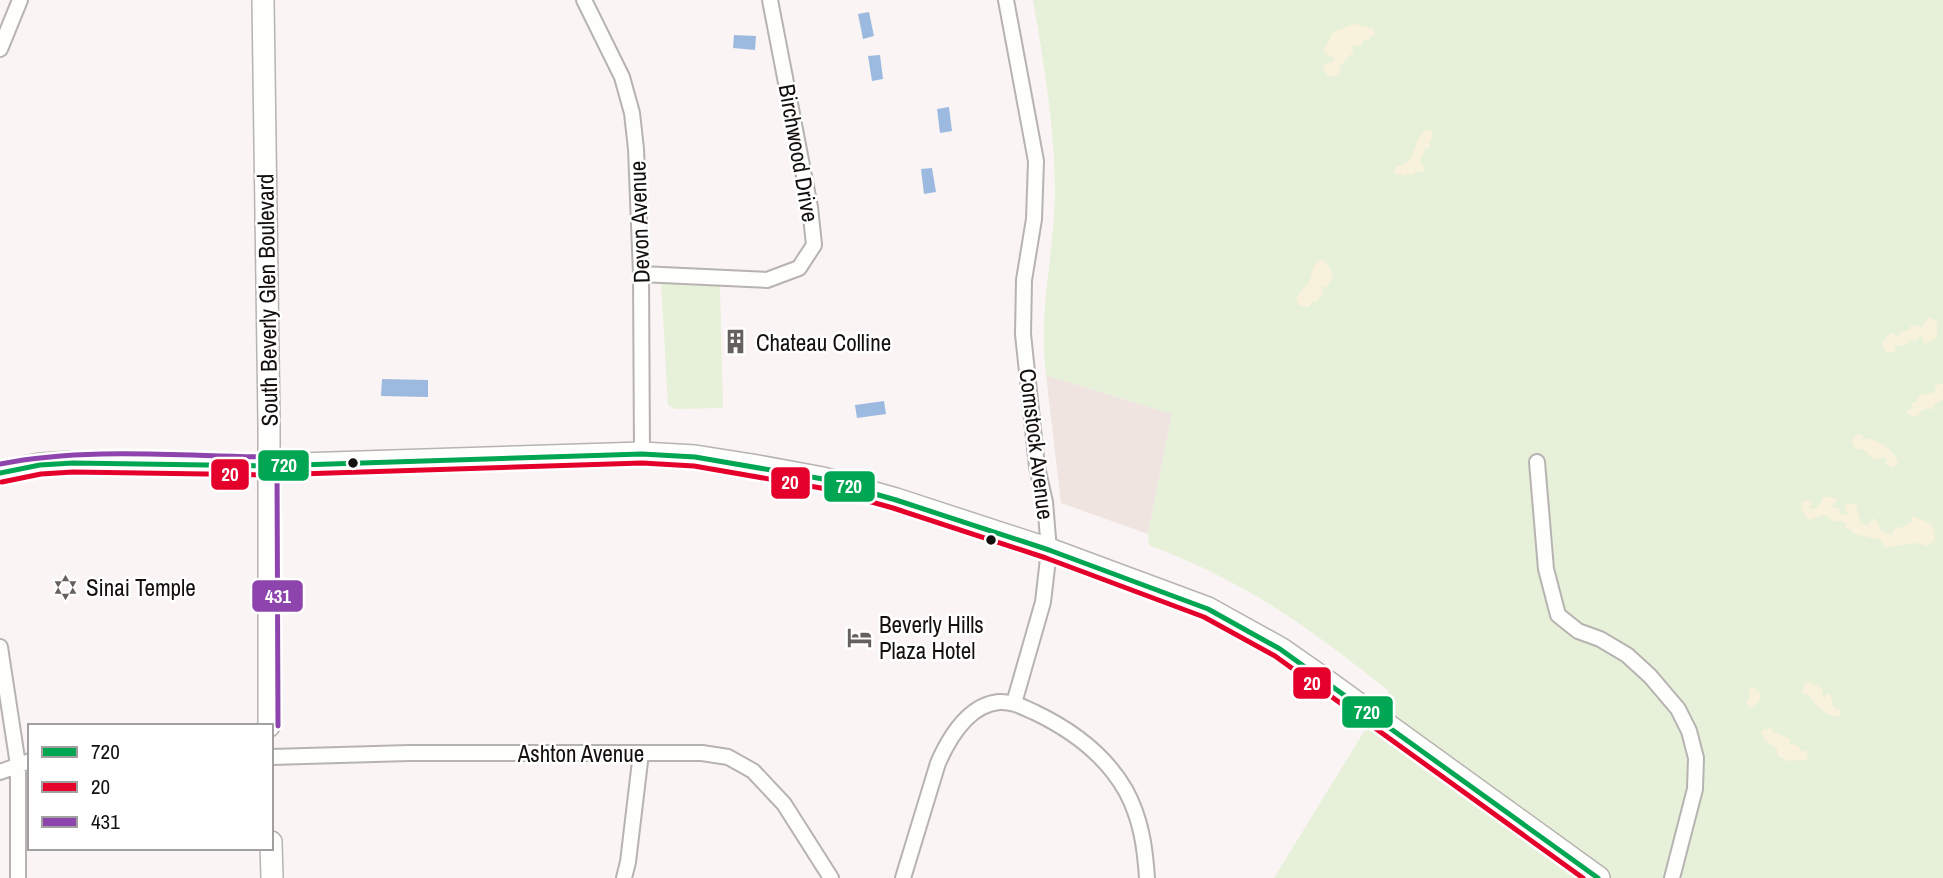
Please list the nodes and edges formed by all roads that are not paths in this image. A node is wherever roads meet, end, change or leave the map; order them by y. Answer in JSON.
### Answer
{"nodes":[{"id":1,"x":20,"y":0,"type":"edge"},
{"id":2,"x":263,"y":0,"type":"edge"},
{"id":3,"x":584,"y":0,"type":"edge"},
{"id":4,"x":770,"y":0,"type":"edge"},
{"id":5,"x":1006,"y":0,"type":"edge"},
{"id":6,"x":0,"y":49,"type":"edge"},
{"id":7,"x":641,"y":274,"type":"junction"},
{"id":8,"x":642,"y":454,"type":"junction"},
{"id":9,"x":1537,"y":463,"type":"dead end"},
{"id":10,"x":268,"y":466,"type":"junction"},
{"id":11,"x":0,"y":473,"type":"edge"},
{"id":12,"x":1049,"y":550,"type":"junction"},
{"id":13,"x":0,"y":647,"type":"edge"},
{"id":14,"x":1014,"y":703,"type":"junction"},
{"id":15,"x":269,"y":724,"type":"edge"},
{"id":16,"x":641,"y":753,"type":"junction"},
{"id":17,"x":273,"y":757,"type":"edge"},
{"id":18,"x":24,"y":763,"type":"edge"},
{"id":19,"x":0,"y":772,"type":"edge"},
{"id":20,"x":271,"y":850,"type":"edge"},
{"id":21,"x":18,"y":878,"type":"edge"},
{"id":22,"x":272,"y":878,"type":"edge"},
{"id":23,"x":624,"y":878,"type":"edge"},
{"id":24,"x":831,"y":878,"type":"edge"},
{"id":25,"x":903,"y":878,"type":"edge"},
{"id":26,"x":1147,"y":878,"type":"edge"},
{"id":27,"x":1598,"y":878,"type":"edge"},
{"id":28,"x":1672,"y":878,"type":"edge"}],
"edges":[{"from":1,"to":6,"type":"street"},
{"from":2,"to":10,"type":"main road","name":"South Beverly Glen Boulevard"},
{"from":3,"to":7,"type":"street","name":"Devon Avenue"},
{"from":4,"to":7,"type":"street","name":"Birchwood Drive"},
{"from":5,"to":12,"type":"street","name":"Comstock Avenue"},
{"from":7,"to":8,"type":"street","name":"Devon Avenue"},
{"from":8,"to":10,"type":"main road"},
{"from":8,"to":12,"type":"main road"},
{"from":9,"to":28,"type":"street"},
{"from":10,"to":11,"type":"main road"},
{"from":10,"to":15,"type":"main road","name":"South Beverly Glen Boulevard"},
{"from":12,"to":14,"type":"street","name":"Comstock Avenue"},
{"from":12,"to":27,"type":"main road"},
{"from":13,"to":18,"type":"street"},
{"from":14,"to":25,"type":"street"},
{"from":14,"to":26,"type":"street"},
{"from":16,"to":17,"type":"street","name":"Ashton Avenue"},
{"from":16,"to":23,"type":"street"},
{"from":16,"to":24,"type":"street","name":"Ashton Avenue"},
{"from":18,"to":19,"type":"street"},
{"from":18,"to":21,"type":"street"},
{"from":20,"to":22,"type":"main road"}]}
